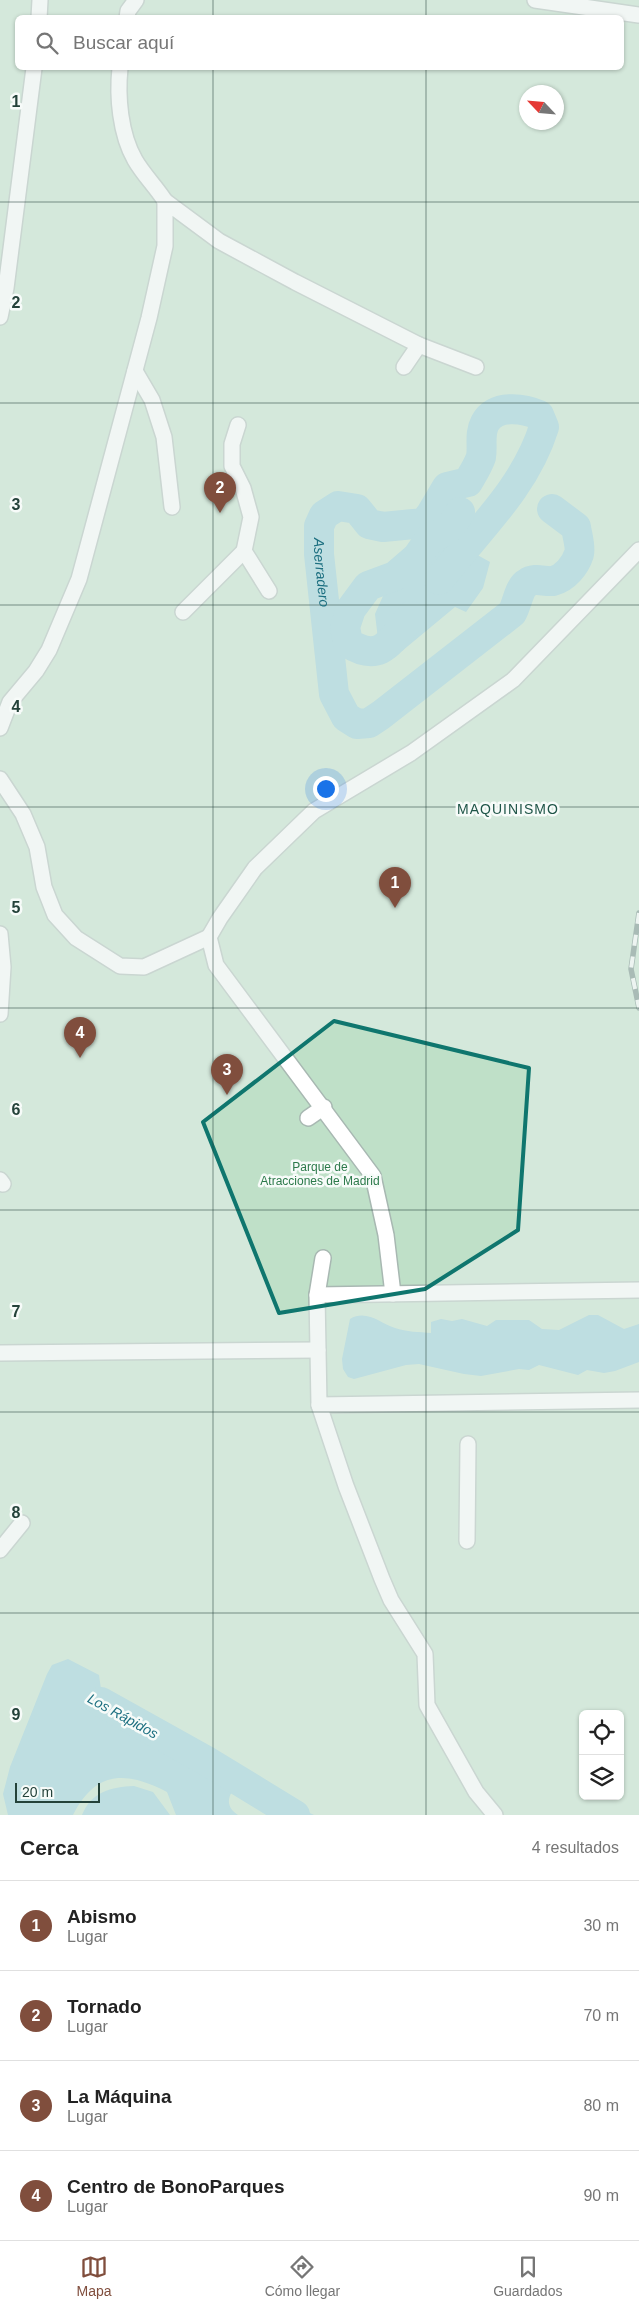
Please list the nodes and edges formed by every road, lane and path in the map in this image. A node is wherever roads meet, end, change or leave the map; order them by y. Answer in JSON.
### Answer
{"nodes":[{"id":1,"x":40,"y":0,"type":"edge"},
{"id":2,"x":136,"y":0,"type":"edge"},
{"id":3,"x":535,"y":0,"type":"edge"},
{"id":4,"x":39,"y":15,"type":"edge"},
{"id":5,"x":127,"y":15,"type":"edge"},
{"id":6,"x":639,"y":15,"type":"edge"},
{"id":7,"x":34,"y":70,"type":"edge"},
{"id":8,"x":120,"y":70,"type":"edge"},
{"id":9,"x":166,"y":200,"type":"junction"},
{"id":10,"x":0,"y":318,"type":"edge"},
{"id":11,"x":419,"y":345,"type":"junction"},
{"id":12,"x":404,"y":367,"type":"dead end"},
{"id":13,"x":476,"y":367,"type":"dead end"},
{"id":14,"x":135,"y":371,"type":"junction"},
{"id":15,"x":238,"y":425,"type":"dead end"},
{"id":16,"x":172,"y":507,"type":"dead end"},
{"id":17,"x":639,"y":550,"type":"edge"},
{"id":18,"x":244,"y":551,"type":"junction"},
{"id":19,"x":269,"y":591,"type":"dead end"},
{"id":20,"x":183,"y":612,"type":"dead end"},
{"id":21,"x":0,"y":728,"type":"edge"},
{"id":22,"x":0,"y":779,"type":"edge"},
{"id":23,"x":0,"y":934,"type":"edge"},
{"id":24,"x":209,"y":937,"type":"junction"},
{"id":25,"x":0,"y":1014,"type":"edge"},
{"id":26,"x":324,"y":1107,"type":"junction"},
{"id":27,"x":308,"y":1118,"type":"dead end"},
{"id":28,"x":323,"y":1258,"type":"dead end"},
{"id":29,"x":639,"y":1290,"type":"edge"},
{"id":30,"x":393,"y":1294,"type":"junction"},
{"id":31,"x":317,"y":1295,"type":"junction"},
{"id":32,"x":318,"y":1350,"type":"junction"},
{"id":33,"x":0,"y":1353,"type":"edge"},
{"id":34,"x":639,"y":1400,"type":"edge"},
{"id":35,"x":319,"y":1405,"type":"junction"},
{"id":36,"x":468,"y":1444,"type":"dead end"},
{"id":37,"x":22,"y":1523,"type":"dead end"},
{"id":38,"x":467,"y":1542,"type":"dead end"},
{"id":39,"x":0,"y":1550,"type":"edge"},
{"id":40,"x":495,"y":1815,"type":"edge"}],
"edges":[{"from":1,"to":4,"type":"street"},
{"from":2,"to":5,"type":"street"},
{"from":3,"to":6,"type":"street"},
{"from":7,"to":10,"type":"street"},
{"from":8,"to":9,"type":"street"},
{"from":9,"to":11,"type":"street"},
{"from":9,"to":14,"type":"street"},
{"from":11,"to":12,"type":"street"},
{"from":11,"to":13,"type":"street"},
{"from":14,"to":16,"type":"street"},
{"from":14,"to":21,"type":"street"},
{"from":15,"to":18,"type":"street"},
{"from":17,"to":24,"type":"street"},
{"from":18,"to":19,"type":"street"},
{"from":18,"to":20,"type":"street"},
{"from":22,"to":24,"type":"street"},
{"from":23,"to":25,"type":"street"},
{"from":24,"to":26,"type":"street"},
{"from":26,"to":27,"type":"street"},
{"from":26,"to":30,"type":"street"},
{"from":28,"to":31,"type":"street"},
{"from":29,"to":30,"type":"street"},
{"from":30,"to":31,"type":"street"},
{"from":31,"to":32,"type":"street"},
{"from":32,"to":33,"type":"street"},
{"from":32,"to":35,"type":"street"},
{"from":34,"to":35,"type":"street"},
{"from":35,"to":40,"type":"street"},
{"from":36,"to":38,"type":"street"},
{"from":37,"to":39,"type":"street"}]}
